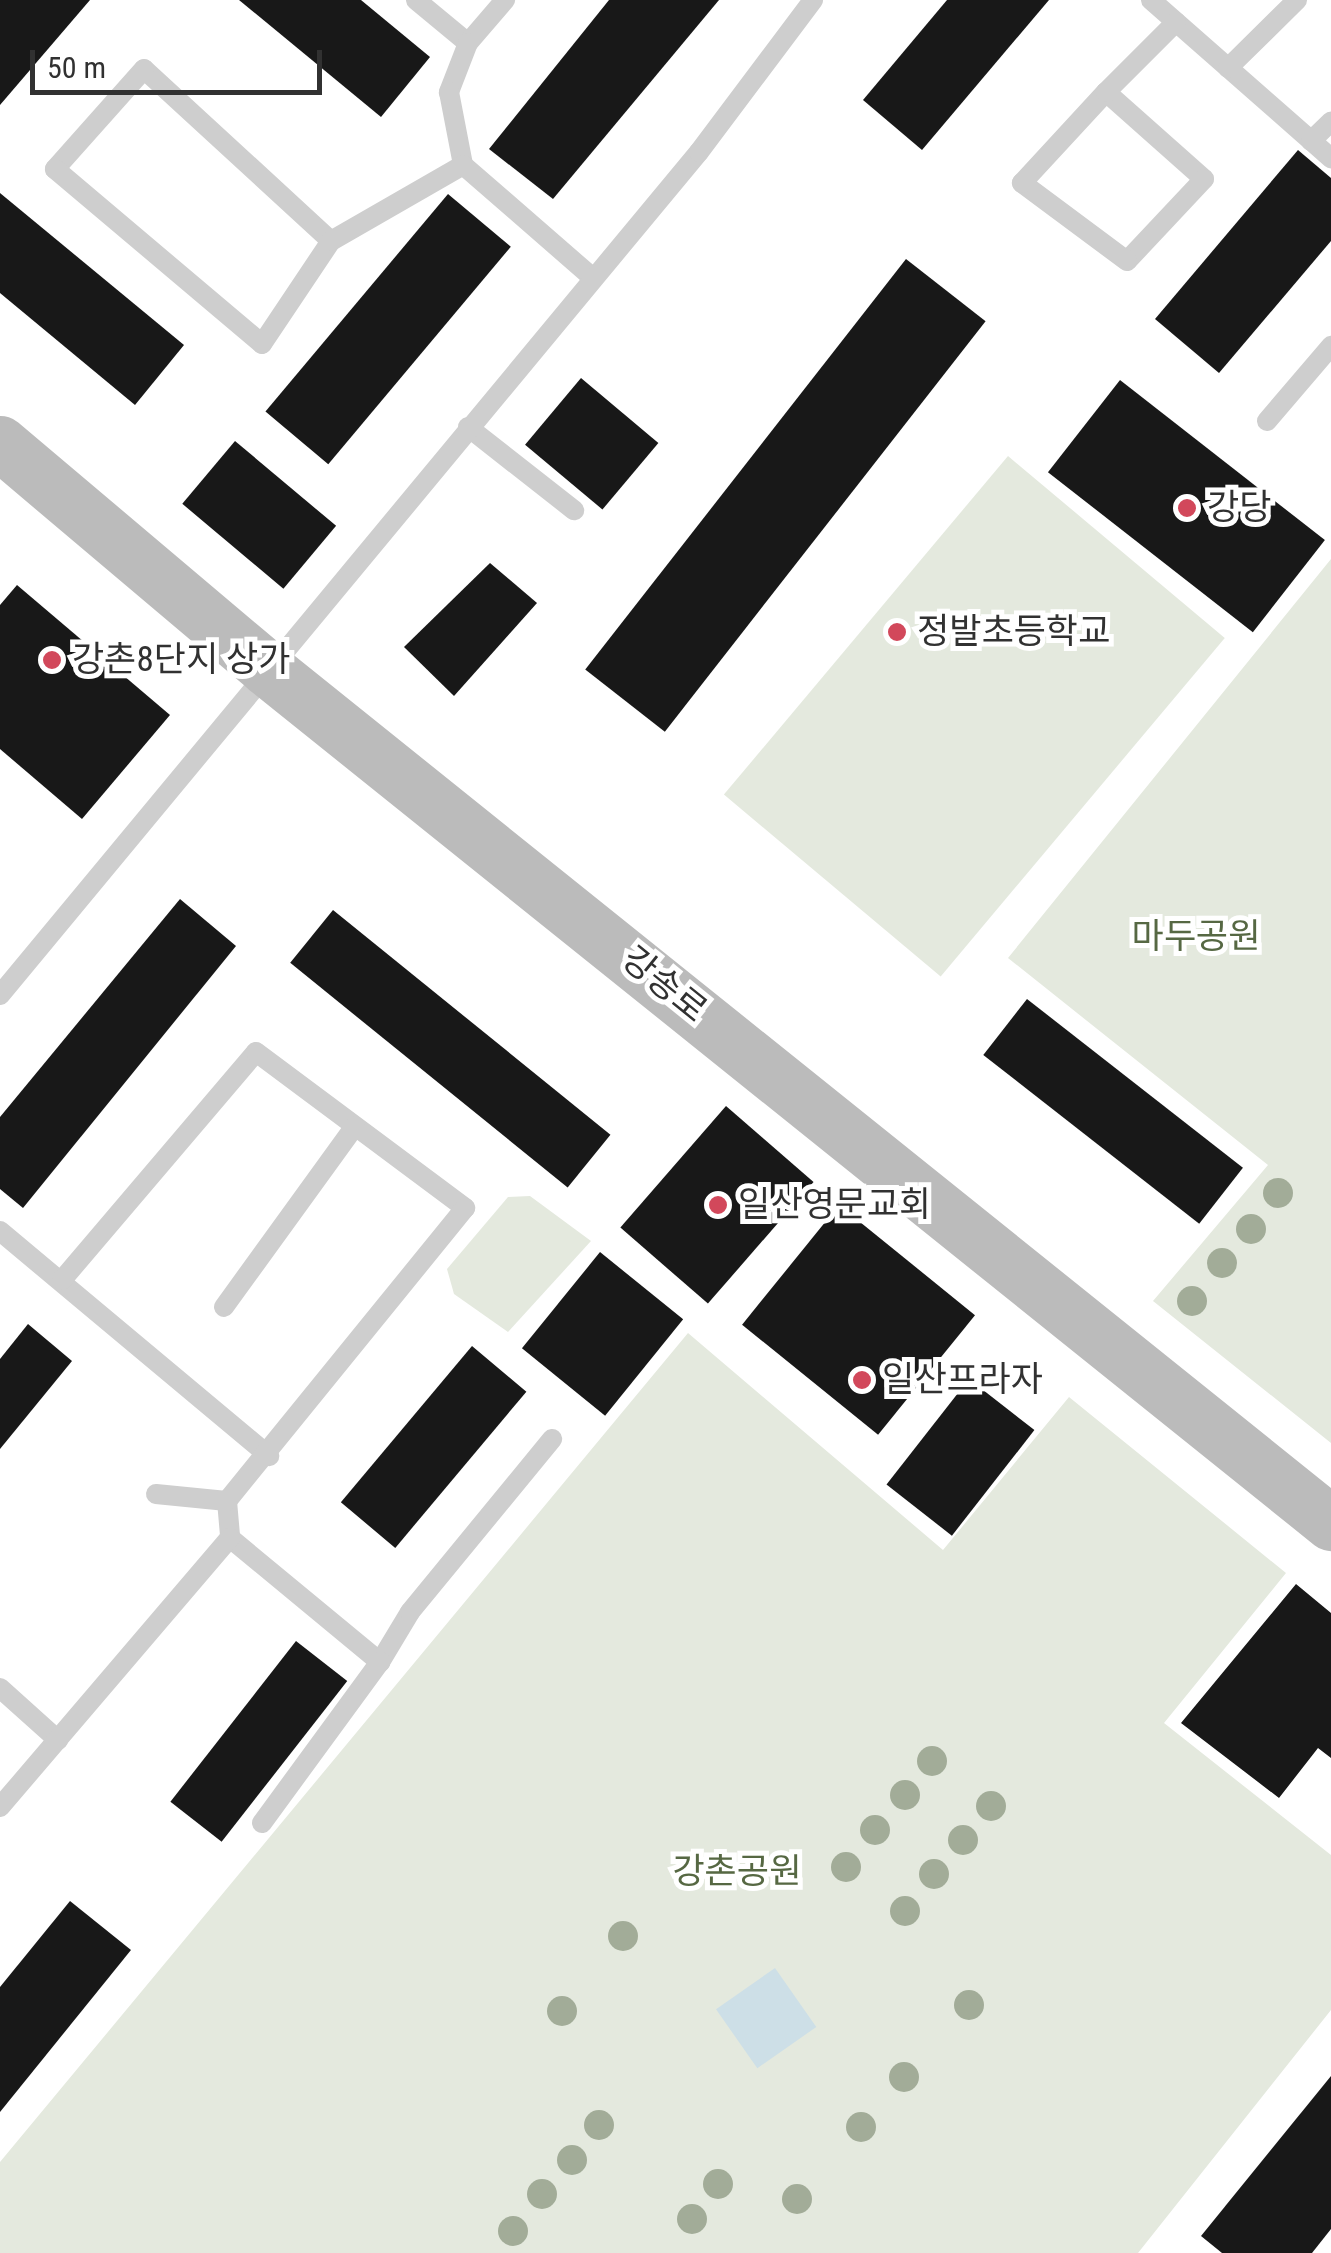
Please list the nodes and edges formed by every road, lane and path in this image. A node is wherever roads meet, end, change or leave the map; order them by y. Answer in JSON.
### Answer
{"nodes":[{"id":1,"x":416,"y":0,"type":"edge"},
{"id":2,"x":505,"y":0,"type":"edge"},
{"id":3,"x":813,"y":0,"type":"edge"},
{"id":4,"x":1152,"y":0,"type":"edge"},
{"id":5,"x":1297,"y":0,"type":"edge"},
{"id":6,"x":1176,"y":22,"type":"junction"},
{"id":7,"x":468,"y":43,"type":"junction"},
{"id":8,"x":1228,"y":68,"type":"junction"},
{"id":9,"x":1106,"y":92,"type":"junction"},
{"id":10,"x":1331,"y":122,"type":"edge"},
{"id":11,"x":1311,"y":141,"type":"junction"},
{"id":12,"x":1331,"y":158,"type":"edge"},
{"id":13,"x":463,"y":165,"type":"junction"},
{"id":14,"x":332,"y":242,"type":"junction"},
{"id":15,"x":594,"y":278,"type":"junction"},
{"id":16,"x":1331,"y":346,"type":"edge"},
{"id":17,"x":1266,"y":421,"type":"dead end"},
{"id":18,"x":468,"y":427,"type":"junction"},
{"id":19,"x":0,"y":443,"type":"edge"},
{"id":20,"x":574,"y":510,"type":"dead end"},
{"id":21,"x":266,"y":668,"type":"junction"},
{"id":22,"x":0,"y":995,"type":"edge"},
{"id":23,"x":354,"y":1126,"type":"junction"},
{"id":24,"x":0,"y":1231,"type":"edge"},
{"id":25,"x":62,"y":1280,"type":"junction"},
{"id":26,"x":224,"y":1307,"type":"dead end"},
{"id":27,"x":552,"y":1439,"type":"dead end"},
{"id":28,"x":269,"y":1456,"type":"junction"},
{"id":29,"x":156,"y":1494,"type":"dead end"},
{"id":30,"x":227,"y":1501,"type":"junction"},
{"id":31,"x":1331,"y":1523,"type":"edge"},
{"id":32,"x":230,"y":1538,"type":"junction"},
{"id":33,"x":380,"y":1662,"type":"junction"},
{"id":34,"x":0,"y":1688,"type":"edge"},
{"id":35,"x":58,"y":1740,"type":"junction"},
{"id":36,"x":0,"y":1807,"type":"edge"},
{"id":37,"x":262,"y":1823,"type":"dead end"}],
"edges":[{"from":1,"to":7,"type":"lane"},
{"from":2,"to":7,"type":"lane"},
{"from":3,"to":15,"type":"lane"},
{"from":4,"to":6,"type":"lane"},
{"from":5,"to":8,"type":"lane"},
{"from":6,"to":8,"type":"lane"},
{"from":6,"to":9,"type":"lane"},
{"from":7,"to":13,"type":"lane"},
{"from":8,"to":11,"type":"lane"},
{"from":9,"to":9,"type":"lane"},
{"from":10,"to":11,"type":"lane"},
{"from":11,"to":12,"type":"lane"},
{"from":13,"to":14,"type":"lane"},
{"from":13,"to":15,"type":"lane"},
{"from":14,"to":14,"type":"lane"},
{"from":15,"to":18,"type":"lane"},
{"from":16,"to":17,"type":"lane"},
{"from":18,"to":20,"type":"lane"},
{"from":18,"to":21,"type":"lane"},
{"from":19,"to":21,"type":"main road","name":"강송로"},
{"from":21,"to":22,"type":"lane"},
{"from":21,"to":31,"type":"main road","name":"강송로"},
{"from":23,"to":25,"type":"lane"},
{"from":23,"to":26,"type":"lane"},
{"from":23,"to":28,"type":"lane"},
{"from":24,"to":25,"type":"lane"},
{"from":25,"to":28,"type":"lane"},
{"from":27,"to":33,"type":"lane"},
{"from":28,"to":30,"type":"lane"},
{"from":29,"to":30,"type":"lane"},
{"from":30,"to":32,"type":"lane"},
{"from":32,"to":33,"type":"lane"},
{"from":32,"to":35,"type":"lane"},
{"from":33,"to":37,"type":"lane"},
{"from":34,"to":35,"type":"lane"},
{"from":35,"to":36,"type":"lane"}]}
